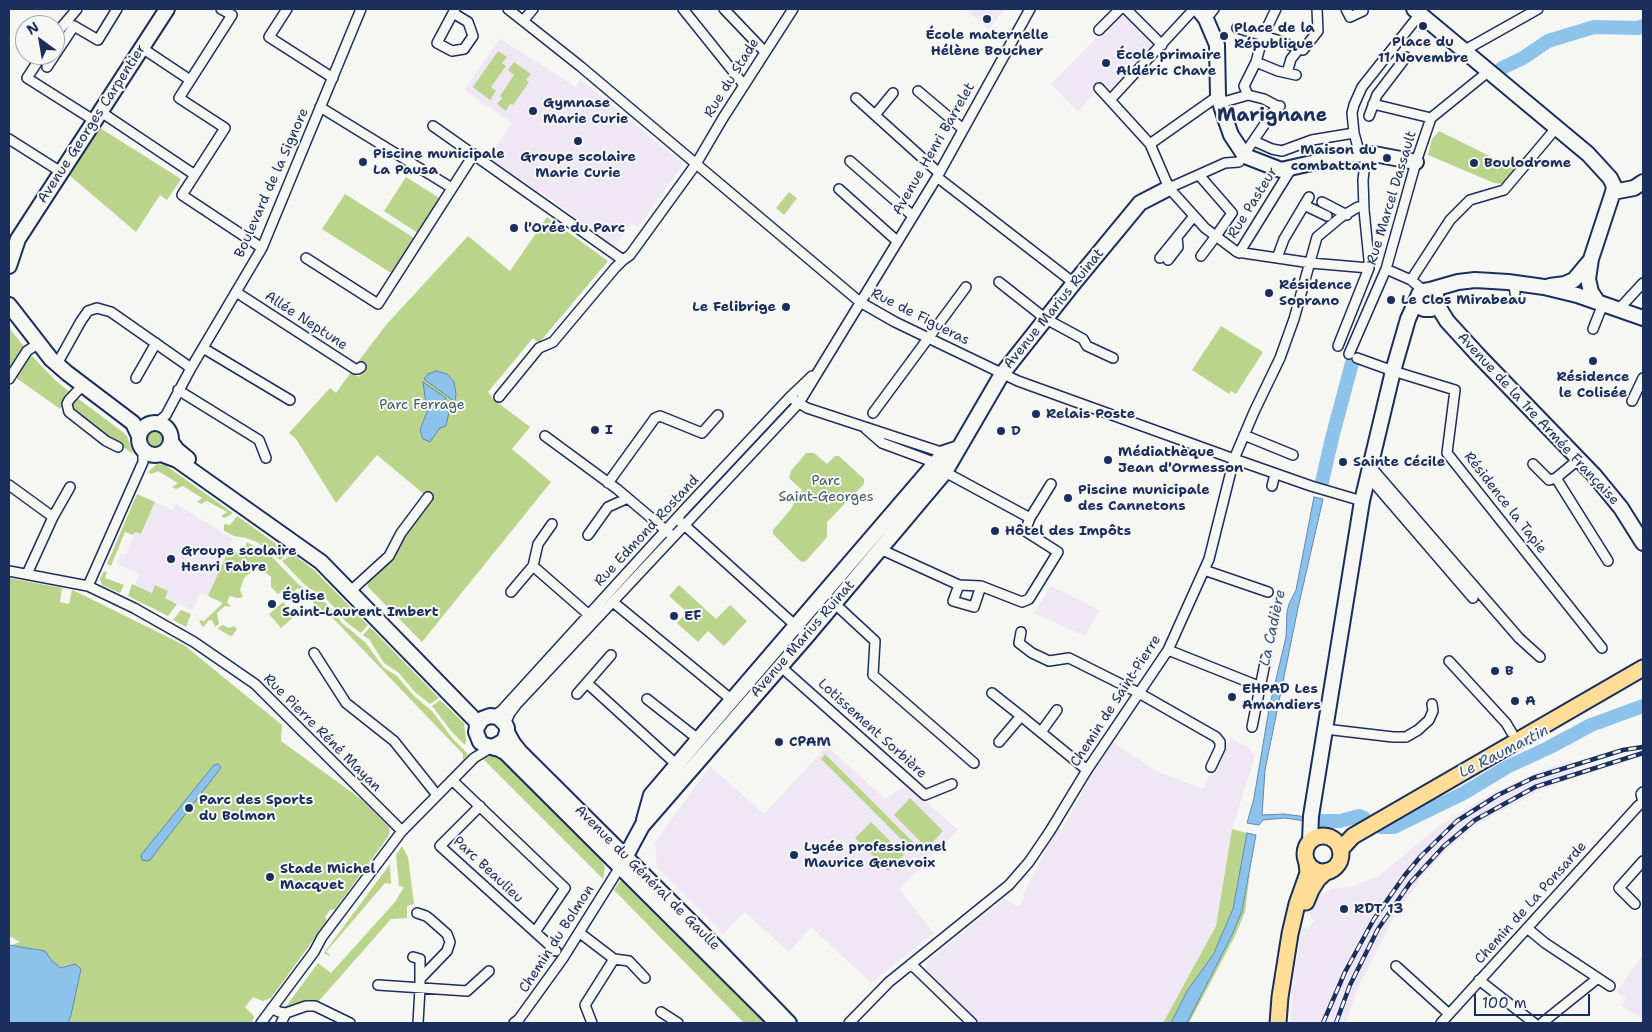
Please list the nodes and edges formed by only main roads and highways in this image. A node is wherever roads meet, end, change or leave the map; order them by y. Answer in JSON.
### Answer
{"nodes":[{"id":1,"x":1643,"y":658,"type":"edge"},
{"id":2,"x":1643,"y":668,"type":"edge"},
{"id":3,"x":1418,"y":797,"type":"junction"},
{"id":4,"x":1389,"y":814,"type":"junction"},
{"id":5,"x":1321,"y":838,"type":"junction"},
{"id":6,"x":1340,"y":850,"type":"junction"},
{"id":7,"x":1307,"y":863,"type":"junction"},
{"id":8,"x":1327,"y":871,"type":"junction"},
{"id":9,"x":1278,"y":1023,"type":"edge"},
{"id":10,"x":1284,"y":1023,"type":"edge"}],
"edges":[{"from":1,"to":3,"type":"main road"},
{"from":2,"to":3,"type":"main road"},
{"from":3,"to":4,"type":"main road"},
{"from":4,"to":5,"type":"main road"},
{"from":4,"to":6,"type":"main road"},
{"from":5,"to":6,"type":"main road"},
{"from":5,"to":7,"type":"main road"},
{"from":6,"to":8,"type":"main road"},
{"from":7,"to":8,"type":"main road"},
{"from":7,"to":9,"type":"main road"},
{"from":8,"to":10,"type":"main road"}]}
